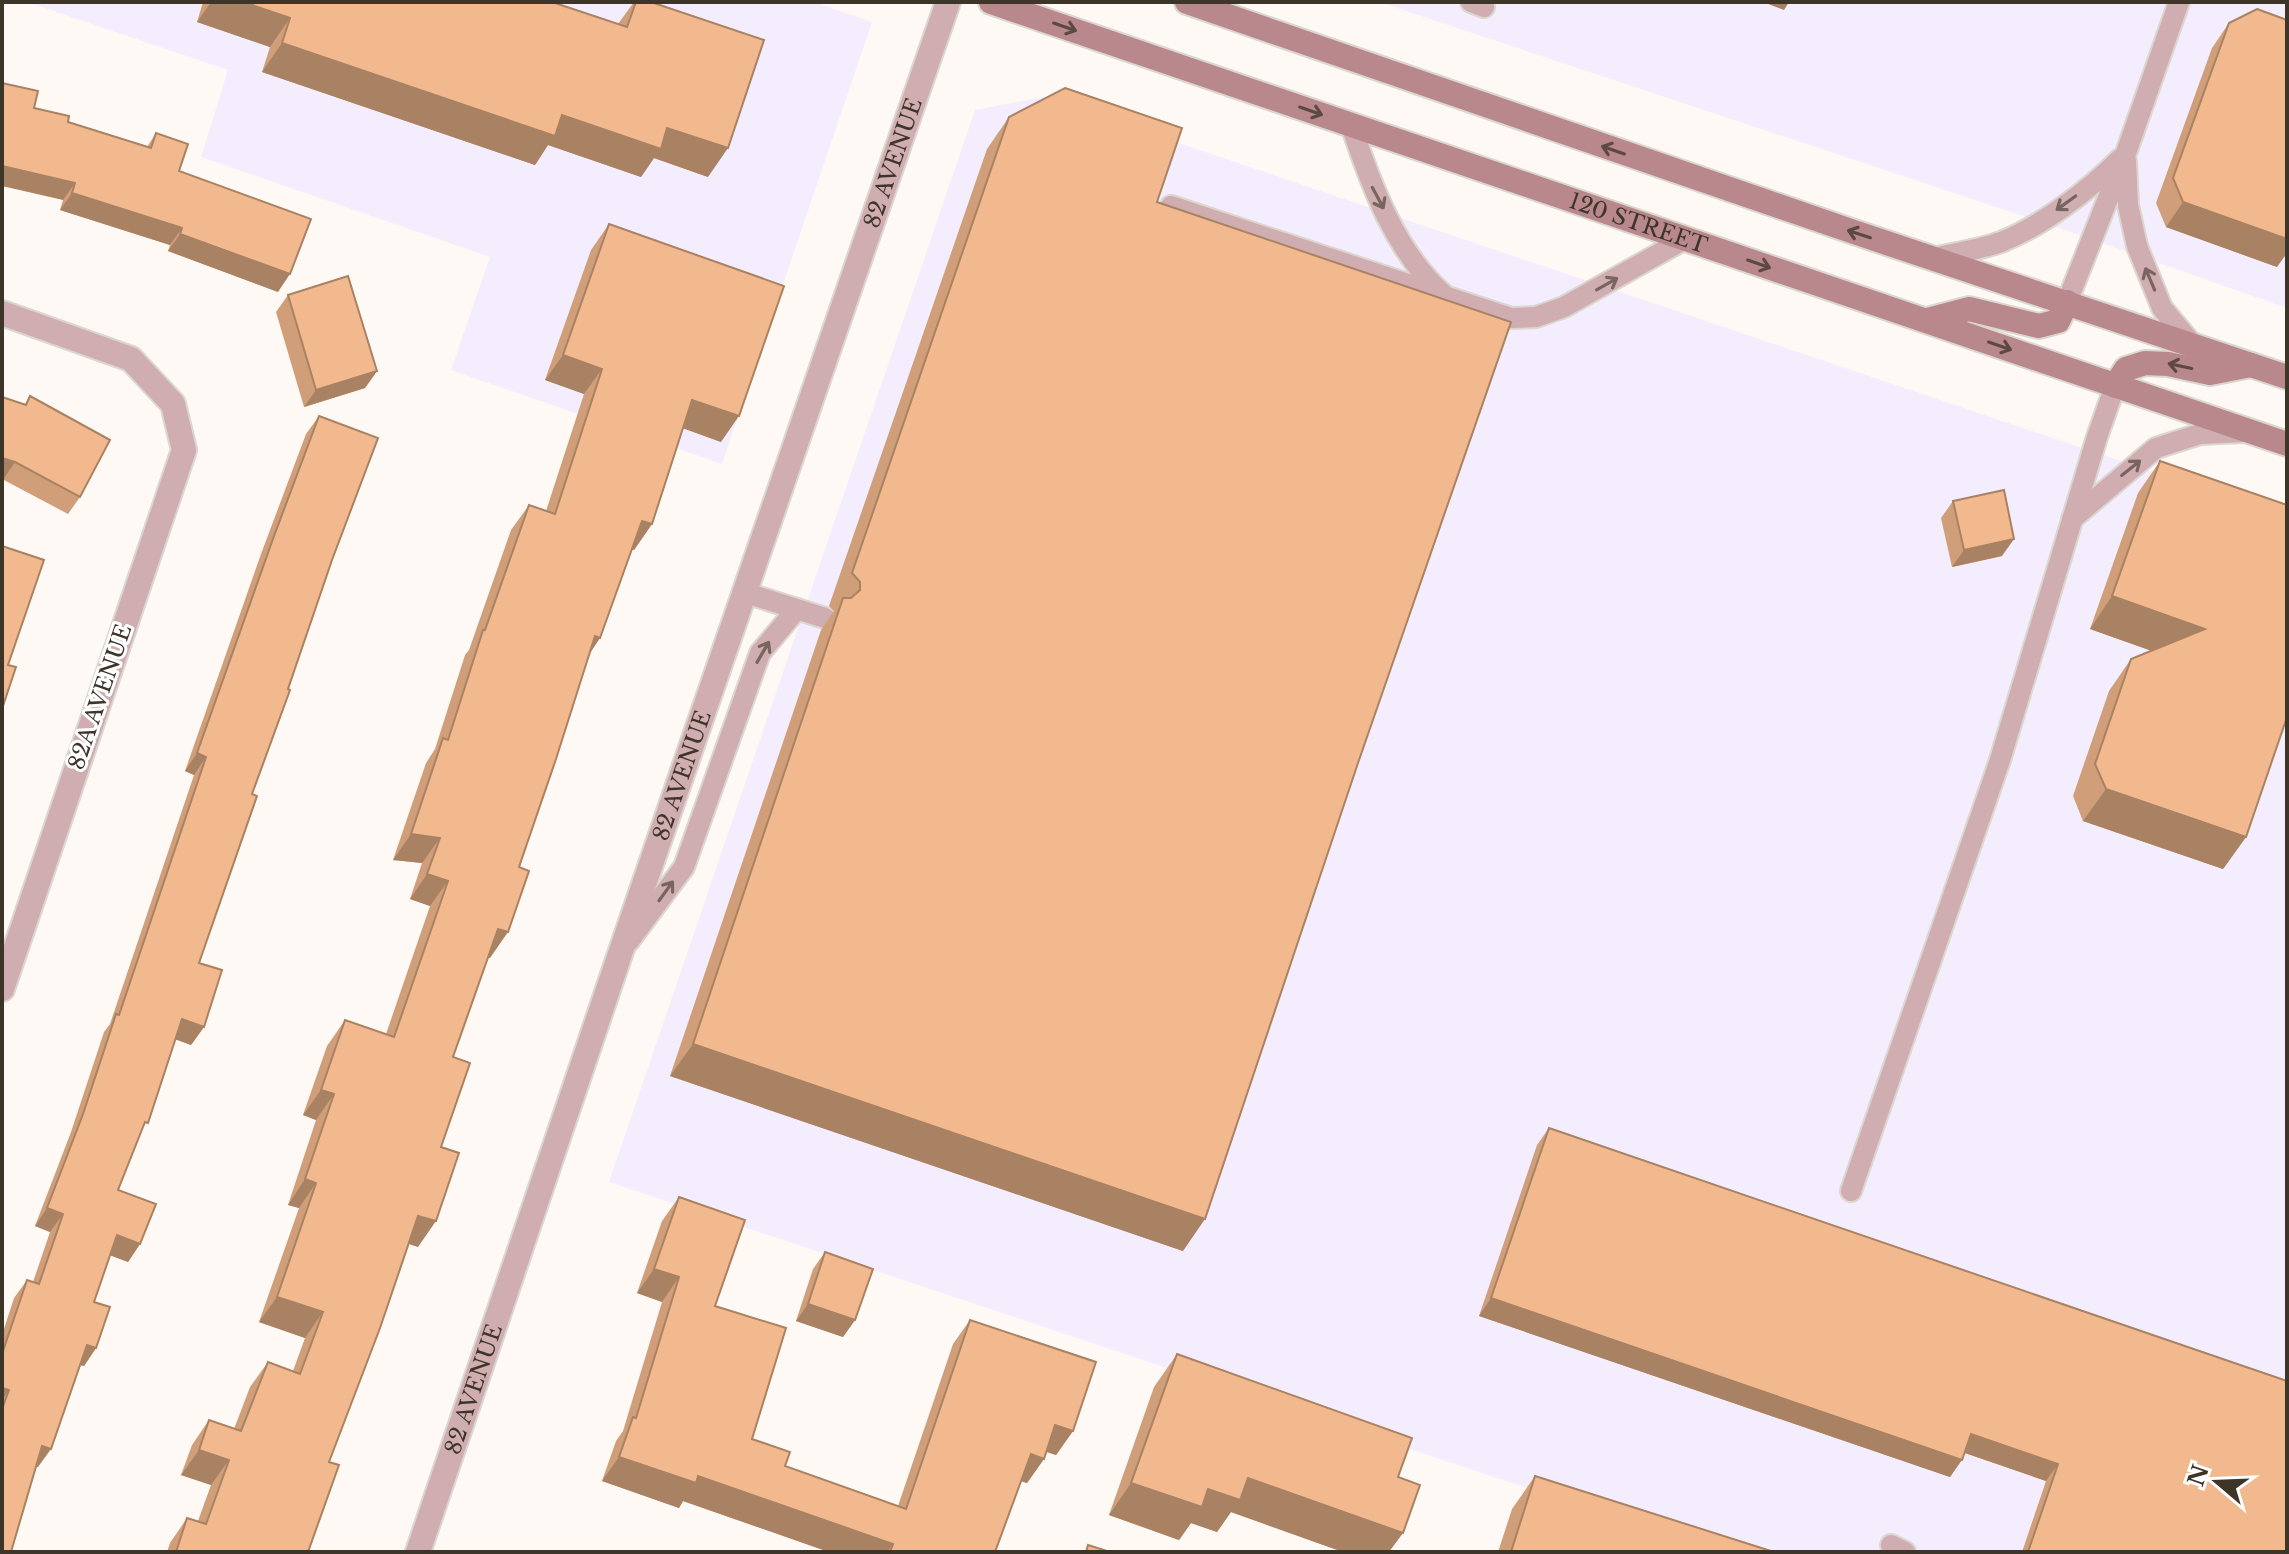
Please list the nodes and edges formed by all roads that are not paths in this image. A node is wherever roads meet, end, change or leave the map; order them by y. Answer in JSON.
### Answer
{"nodes":[{"id":1,"x":948,"y":2,"type":"edge"},
{"id":2,"x":991,"y":2,"type":"edge"},
{"id":3,"x":1187,"y":2,"type":"edge"},
{"id":4,"x":2179,"y":2,"type":"edge"},
{"id":5,"x":1229,"y":9,"type":"edge"},
{"id":6,"x":1351,"y":125,"type":"junction"},
{"id":7,"x":2126,"y":153,"type":"junction"},
{"id":8,"x":1171,"y":206,"type":"edge"},
{"id":9,"x":1685,"y":239,"type":"junction"},
{"id":10,"x":1933,"y":258,"type":"junction"},
{"id":11,"x":1446,"y":297,"type":"junction"},
{"id":12,"x":2067,"y":302,"type":"junction"},
{"id":13,"x":2,"y":313,"type":"edge"},
{"id":14,"x":1927,"y":320,"type":"junction"},
{"id":15,"x":2192,"y":344,"type":"junction"},
{"id":16,"x":2253,"y":365,"type":"junction"},
{"id":17,"x":2287,"y":377,"type":"edge"},
{"id":18,"x":2115,"y":386,"type":"junction"},
{"id":19,"x":2249,"y":431,"type":"junction"},
{"id":20,"x":2287,"y":444,"type":"edge"},
{"id":21,"x":2072,"y":519,"type":"junction"},
{"id":22,"x":746,"y":593,"type":"junction"},
{"id":23,"x":796,"y":610,"type":"junction"},
{"id":24,"x":825,"y":618,"type":"dead end"},
{"id":25,"x":620,"y":954,"type":"junction"},
{"id":26,"x":2,"y":989,"type":"edge"},
{"id":27,"x":1851,"y":1191,"type":"dead end"},
{"id":28,"x":418,"y":1552,"type":"edge"}],
"edges":[{"from":1,"to":22,"type":"street","name":"82 AVENUE"},
{"from":2,"to":6,"type":"main road","name":"120 STREET","one_way":true},
{"from":3,"to":5,"type":"main road"},
{"from":4,"to":7,"type":"lane"},
{"from":10,"to":5,"type":"main road","one_way":true},
{"from":6,"to":9,"type":"main road","name":"120 STREET"},
{"from":6,"to":11,"type":"lane","one_way":true},
{"from":7,"to":10,"type":"lane","one_way":true},
{"from":7,"to":12,"type":"lane"},
{"from":15,"to":7,"type":"lane","one_way":true},
{"from":8,"to":11,"type":"lane"},
{"from":11,"to":9,"type":"lane","one_way":true},
{"from":9,"to":14,"type":"main road","name":"120 STREET","one_way":true},
{"from":10,"to":12,"type":"main road"},
{"from":12,"to":14,"type":"main road"},
{"from":12,"to":15,"type":"main road"},
{"from":13,"to":26,"type":"street","name":"82A AVENUE"},
{"from":14,"to":18,"type":"main road","name":"120 STREET","one_way":true},
{"from":15,"to":16,"type":"main road"},
{"from":16,"to":17,"type":"main road"},
{"from":16,"to":18,"type":"main road","one_way":true},
{"from":18,"to":19,"type":"main road","name":"120 STREET"},
{"from":18,"to":21,"type":"lane"},
{"from":19,"to":20,"type":"main road","name":"120 STREET"},
{"from":21,"to":19,"type":"lane","one_way":true},
{"from":21,"to":27,"type":"lane"},
{"from":22,"to":23,"type":"lane"},
{"from":22,"to":25,"type":"street","name":"82 AVENUE"},
{"from":23,"to":24,"type":"lane"},
{"from":25,"to":23,"type":"lane","one_way":true},
{"from":25,"to":28,"type":"street","name":"82 AVENUE"}]}
